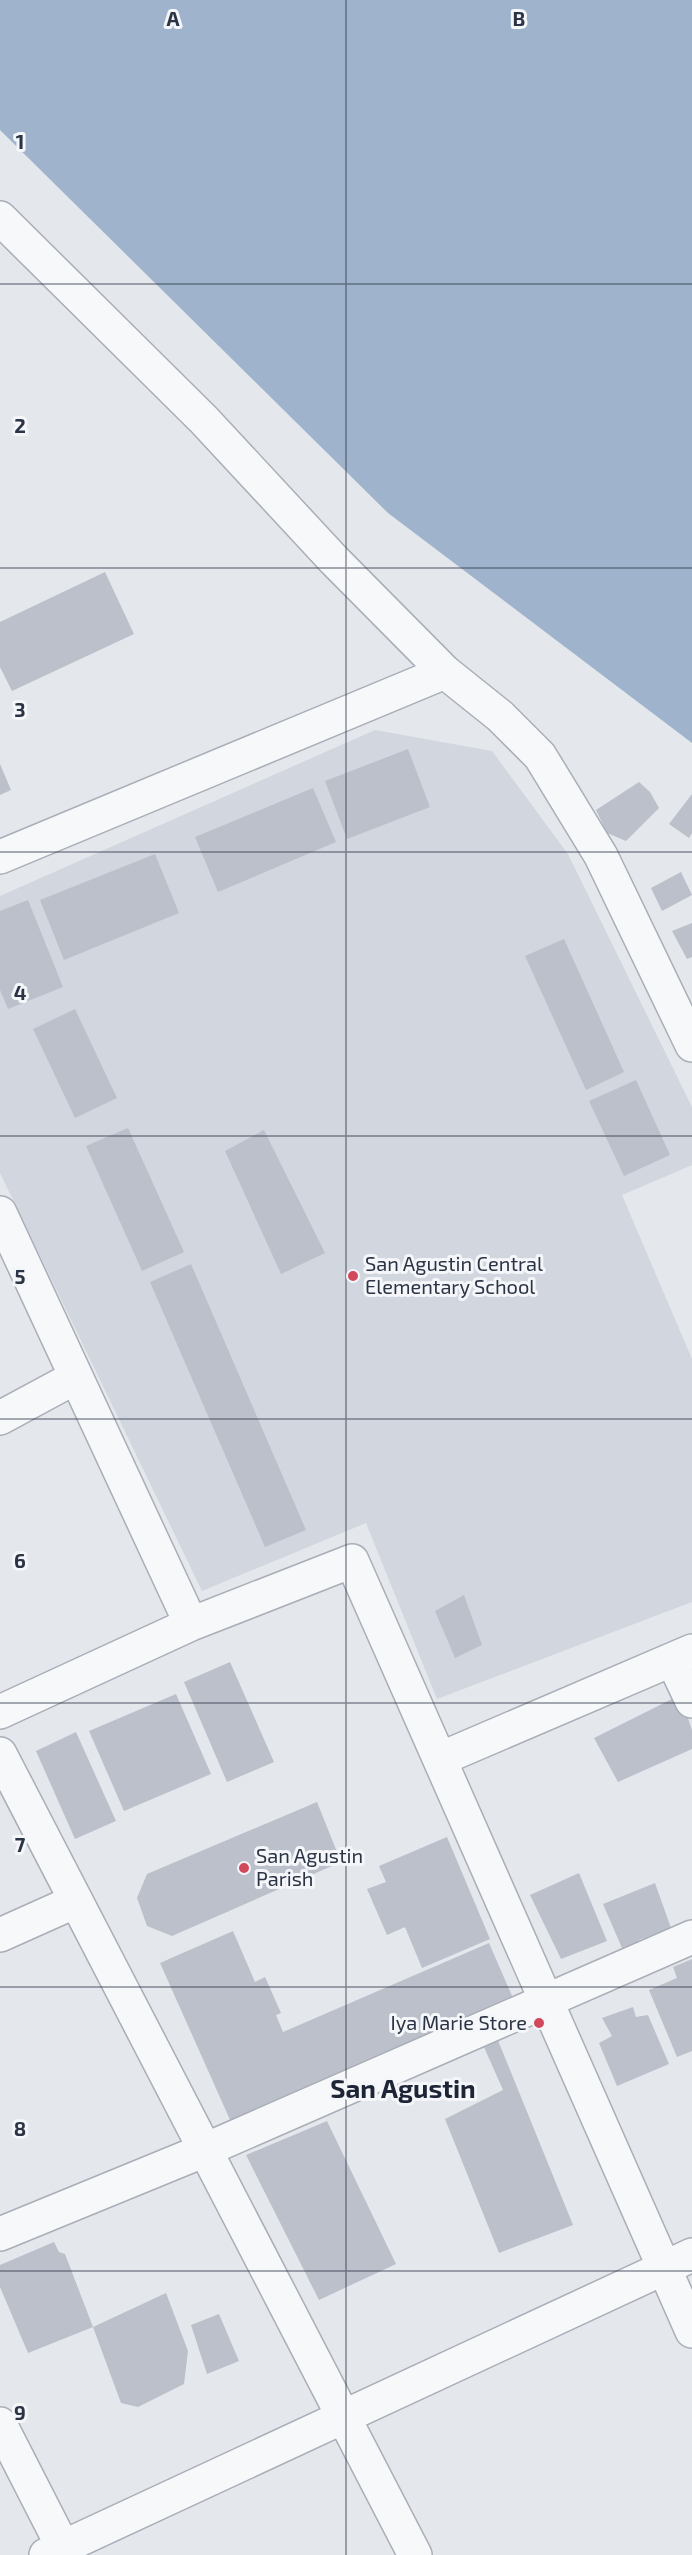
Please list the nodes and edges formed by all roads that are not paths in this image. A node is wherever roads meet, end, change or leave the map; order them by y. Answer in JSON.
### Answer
{"nodes":[{"id":1,"x":0,"y":218,"type":"edge"},
{"id":2,"x":445,"y":672,"type":"junction"},
{"id":3,"x":0,"y":857,"type":"edge"},
{"id":4,"x":692,"y":1045,"type":"edge"},
{"id":5,"x":0,"y":1213,"type":"edge"},
{"id":6,"x":76,"y":1377,"type":"junction"},
{"id":7,"x":0,"y":1418,"type":"edge"},
{"id":8,"x":191,"y":1624,"type":"junction"},
{"id":9,"x":683,"y":1656,"type":"edge"},
{"id":10,"x":692,"y":1701,"type":"edge"},
{"id":11,"x":0,"y":1712,"type":"edge"},
{"id":12,"x":0,"y":1754,"type":"edge"},
{"id":13,"x":440,"y":1759,"type":"junction"},
{"id":14,"x":76,"y":1901,"type":"junction"},
{"id":15,"x":0,"y":1935,"type":"edge"},
{"id":16,"x":692,"y":1937,"type":"edge"},
{"id":17,"x":547,"y":2003,"type":"junction"},
{"id":18,"x":205,"y":2150,"type":"junction"},
{"id":19,"x":0,"y":2234,"type":"edge"},
{"id":20,"x":678,"y":2261,"type":"edge"},
{"id":21,"x":692,"y":2331,"type":"edge"},
{"id":22,"x":343,"y":2416,"type":"junction"},
{"id":23,"x":0,"y":2424,"type":"edge"},
{"id":24,"x":59,"y":2552,"type":"edge"},
{"id":25,"x":415,"y":2555,"type":"edge"}],
"edges":[{"from":1,"to":2,"type":"street"},
{"from":2,"to":3,"type":"street"},
{"from":2,"to":4,"type":"street"},
{"from":5,"to":6,"type":"street"},
{"from":6,"to":7,"type":"street"},
{"from":6,"to":8,"type":"street"},
{"from":8,"to":11,"type":"street"},
{"from":8,"to":13,"type":"street"},
{"from":9,"to":10,"type":"street"},
{"from":9,"to":13,"type":"street"},
{"from":12,"to":14,"type":"street"},
{"from":13,"to":17,"type":"street"},
{"from":14,"to":15,"type":"street"},
{"from":14,"to":18,"type":"street"},
{"from":16,"to":17,"type":"street"},
{"from":17,"to":18,"type":"street"},
{"from":17,"to":20,"type":"street"},
{"from":18,"to":19,"type":"street"},
{"from":18,"to":22,"type":"street"},
{"from":20,"to":21,"type":"street"},
{"from":20,"to":22,"type":"street"},
{"from":22,"to":24,"type":"street"},
{"from":22,"to":25,"type":"street"},
{"from":23,"to":24,"type":"street"}]}
